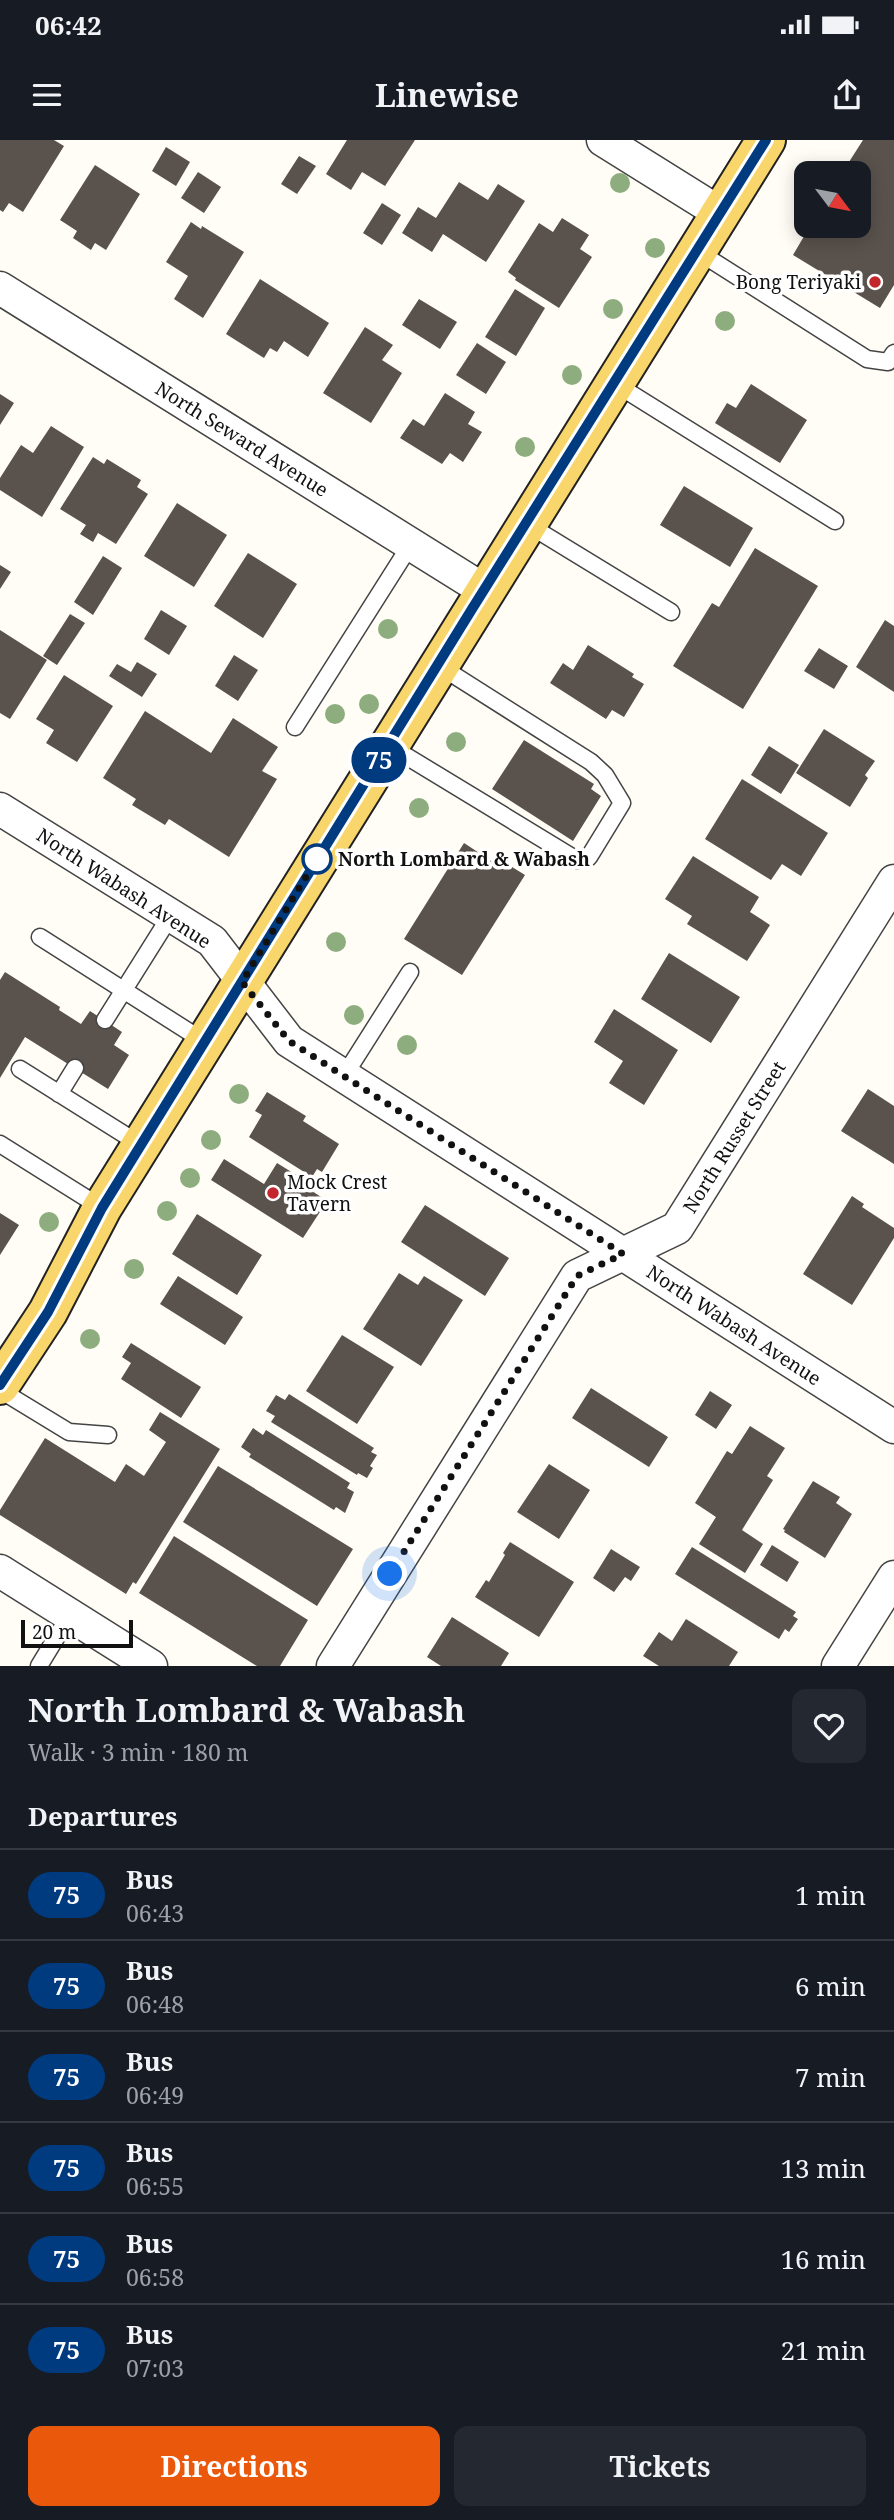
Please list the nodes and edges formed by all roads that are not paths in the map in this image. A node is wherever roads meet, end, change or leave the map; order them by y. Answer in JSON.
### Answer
{"nodes":[{"id":1,"x":603,"y":140,"type":"edge"},
{"id":2,"x":766,"y":140,"type":"edge"},
{"id":3,"x":720,"y":213,"type":"junction"},
{"id":4,"x":697,"y":251,"type":"junction"},
{"id":5,"x":0,"y":288,"type":"edge"},
{"id":6,"x":894,"y":353,"type":"edge"},
{"id":7,"x":614,"y":383,"type":"junction"},
{"id":8,"x":835,"y":521,"type":"dead end"},
{"id":9,"x":526,"y":523,"type":"junction"},
{"id":10,"x":411,"y":544,"type":"junction"},
{"id":11,"x":484,"y":590,"type":"junction"},
{"id":12,"x":671,"y":612,"type":"dead end"},
{"id":13,"x":438,"y":665,"type":"junction"},
{"id":14,"x":295,"y":727,"type":"dead end"},
{"id":15,"x":388,"y":745,"type":"junction"},
{"id":16,"x":0,"y":809,"type":"edge"},
{"id":17,"x":894,"y":881,"type":"edge"},
{"id":18,"x":171,"y":915,"type":"junction"},
{"id":19,"x":40,"y":937,"type":"dead end"},
{"id":20,"x":410,"y":972,"type":"dead end"},
{"id":21,"x":242,"y":982,"type":"junction"},
{"id":22,"x":124,"y":990,"type":"junction"},
{"id":23,"x":105,"y":1020,"type":"dead end"},
{"id":24,"x":205,"y":1042,"type":"junction"},
{"id":25,"x":75,"y":1068,"type":"dead end"},
{"id":26,"x":20,"y":1069,"type":"dead end"},
{"id":27,"x":344,"y":1076,"type":"junction"},
{"id":28,"x":59,"y":1094,"type":"junction"},
{"id":29,"x":0,"y":1144,"type":"edge"},
{"id":30,"x":141,"y":1145,"type":"junction"},
{"id":31,"x":102,"y":1208,"type":"junction"},
{"id":32,"x":623,"y":1254,"type":"junction"},
{"id":33,"x":0,"y":1387,"type":"edge"},
{"id":34,"x":894,"y":1427,"type":"edge"},
{"id":35,"x":108,"y":1435,"type":"dead end"},
{"id":36,"x":0,"y":1571,"type":"edge"},
{"id":37,"x":894,"y":1577,"type":"edge"},
{"id":38,"x":70,"y":1615,"type":"junction"},
{"id":39,"x":38,"y":1666,"type":"edge"},
{"id":40,"x":150,"y":1666,"type":"edge"},
{"id":41,"x":332,"y":1666,"type":"edge"},
{"id":42,"x":838,"y":1666,"type":"edge"}],
"edges":[{"from":1,"to":3,"type":"street"},
{"from":2,"to":3,"type":"main road"},
{"from":3,"to":4,"type":"main road"},
{"from":4,"to":6,"type":"lane"},
{"from":4,"to":7,"type":"main road"},
{"from":5,"to":10,"type":"street","name":"North Seward Avenue"},
{"from":7,"to":8,"type":"lane"},
{"from":7,"to":9,"type":"main road"},
{"from":9,"to":11,"type":"main road"},
{"from":9,"to":12,"type":"lane"},
{"from":10,"to":11,"type":"street","name":"North Seward Avenue"},
{"from":10,"to":14,"type":"lane"},
{"from":11,"to":13,"type":"main road"},
{"from":13,"to":15,"type":"main road"},
{"from":13,"to":15,"type":"lane"},
{"from":15,"to":21,"type":"main road"},
{"from":16,"to":18,"type":"street","name":"North Wabash Avenue"},
{"from":17,"to":32,"type":"street","name":"North Russet Street"},
{"from":18,"to":21,"type":"street","name":"North Wabash Avenue"},
{"from":18,"to":22,"type":"lane"},
{"from":19,"to":22,"type":"lane"},
{"from":20,"to":27,"type":"lane"},
{"from":21,"to":24,"type":"main road"},
{"from":21,"to":27,"type":"street","name":"North Wabash Avenue"},
{"from":22,"to":23,"type":"lane"},
{"from":22,"to":24,"type":"lane"},
{"from":24,"to":30,"type":"main road"},
{"from":25,"to":28,"type":"lane"},
{"from":26,"to":28,"type":"lane"},
{"from":27,"to":32,"type":"street","name":"North Wabash Avenue"},
{"from":28,"to":30,"type":"lane"},
{"from":29,"to":31,"type":"lane"},
{"from":30,"to":31,"type":"main road"},
{"from":31,"to":33,"type":"main road"},
{"from":32,"to":34,"type":"street","name":"North Wabash Avenue"},
{"from":32,"to":41,"type":"street","name":"North Russet Street"},
{"from":33,"to":35,"type":"lane"},
{"from":36,"to":38,"type":"street"},
{"from":37,"to":42,"type":"street"},
{"from":38,"to":39,"type":"lane"},
{"from":38,"to":40,"type":"street"}]}
